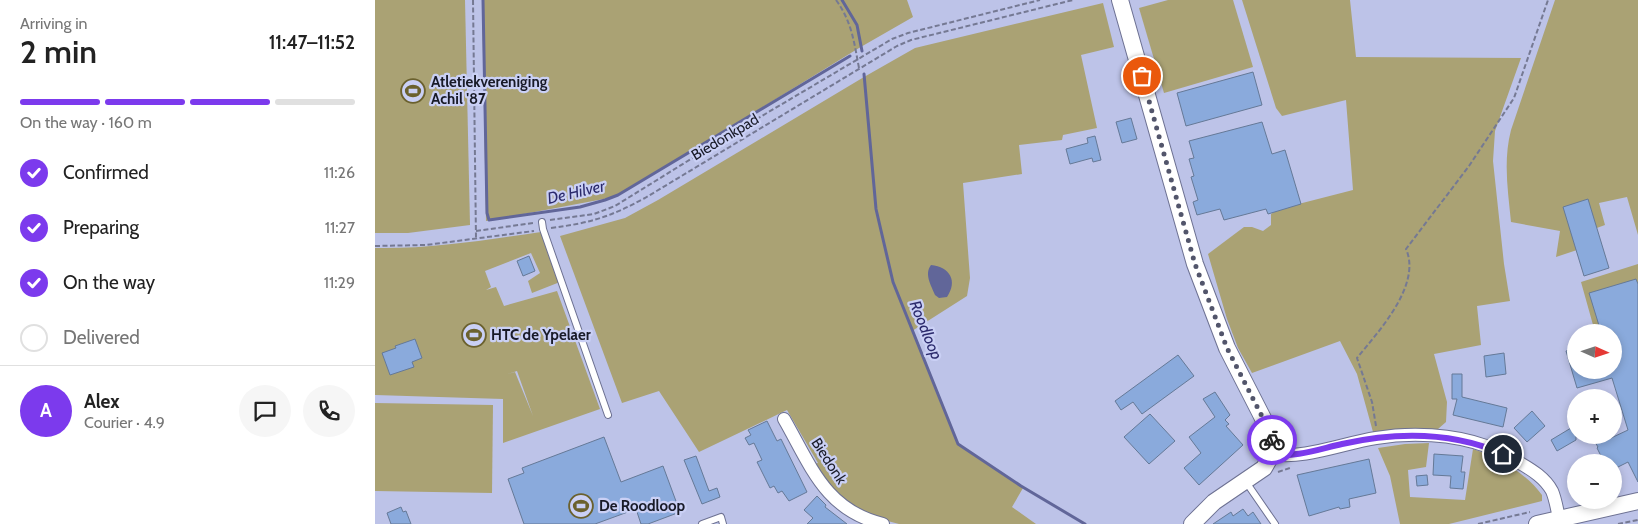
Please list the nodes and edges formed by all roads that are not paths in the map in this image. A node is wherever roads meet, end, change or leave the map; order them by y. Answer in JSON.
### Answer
{"nodes":[{"id":1,"x":1120,"y":0,"type":"edge"},
{"id":2,"x":542,"y":222,"type":"road end"},
{"id":3,"x":608,"y":415,"type":"dead end"},
{"id":4,"x":784,"y":419,"type":"dead end"},
{"id":5,"x":1271,"y":454,"type":"junction"},
{"id":6,"x":1245,"y":481,"type":"junction"},
{"id":7,"x":1638,"y":501,"type":"edge"},
{"id":8,"x":1560,"y":522,"type":"edge"},
{"id":9,"x":874,"y":523,"type":"edge"},
{"id":10,"x":702,"y":524,"type":"edge"},
{"id":11,"x":723,"y":524,"type":"edge"},
{"id":12,"x":1192,"y":524,"type":"edge"},
{"id":13,"x":1275,"y":524,"type":"edge"},
{"id":14,"x":1537,"y":524,"type":"edge"}],
"edges":[{"from":1,"to":5,"type":"street"},
{"from":2,"to":3,"type":"lane"},
{"from":4,"to":9,"type":"street","name":"Biedonk"},
{"from":5,"to":6,"type":"street"},
{"from":5,"to":8,"type":"street"},
{"from":6,"to":12,"type":"street"},
{"from":6,"to":13,"type":"lane"},
{"from":7,"to":8,"type":"street"},
{"from":8,"to":14,"type":"street"},
{"from":10,"to":11,"type":"lane"}]}
